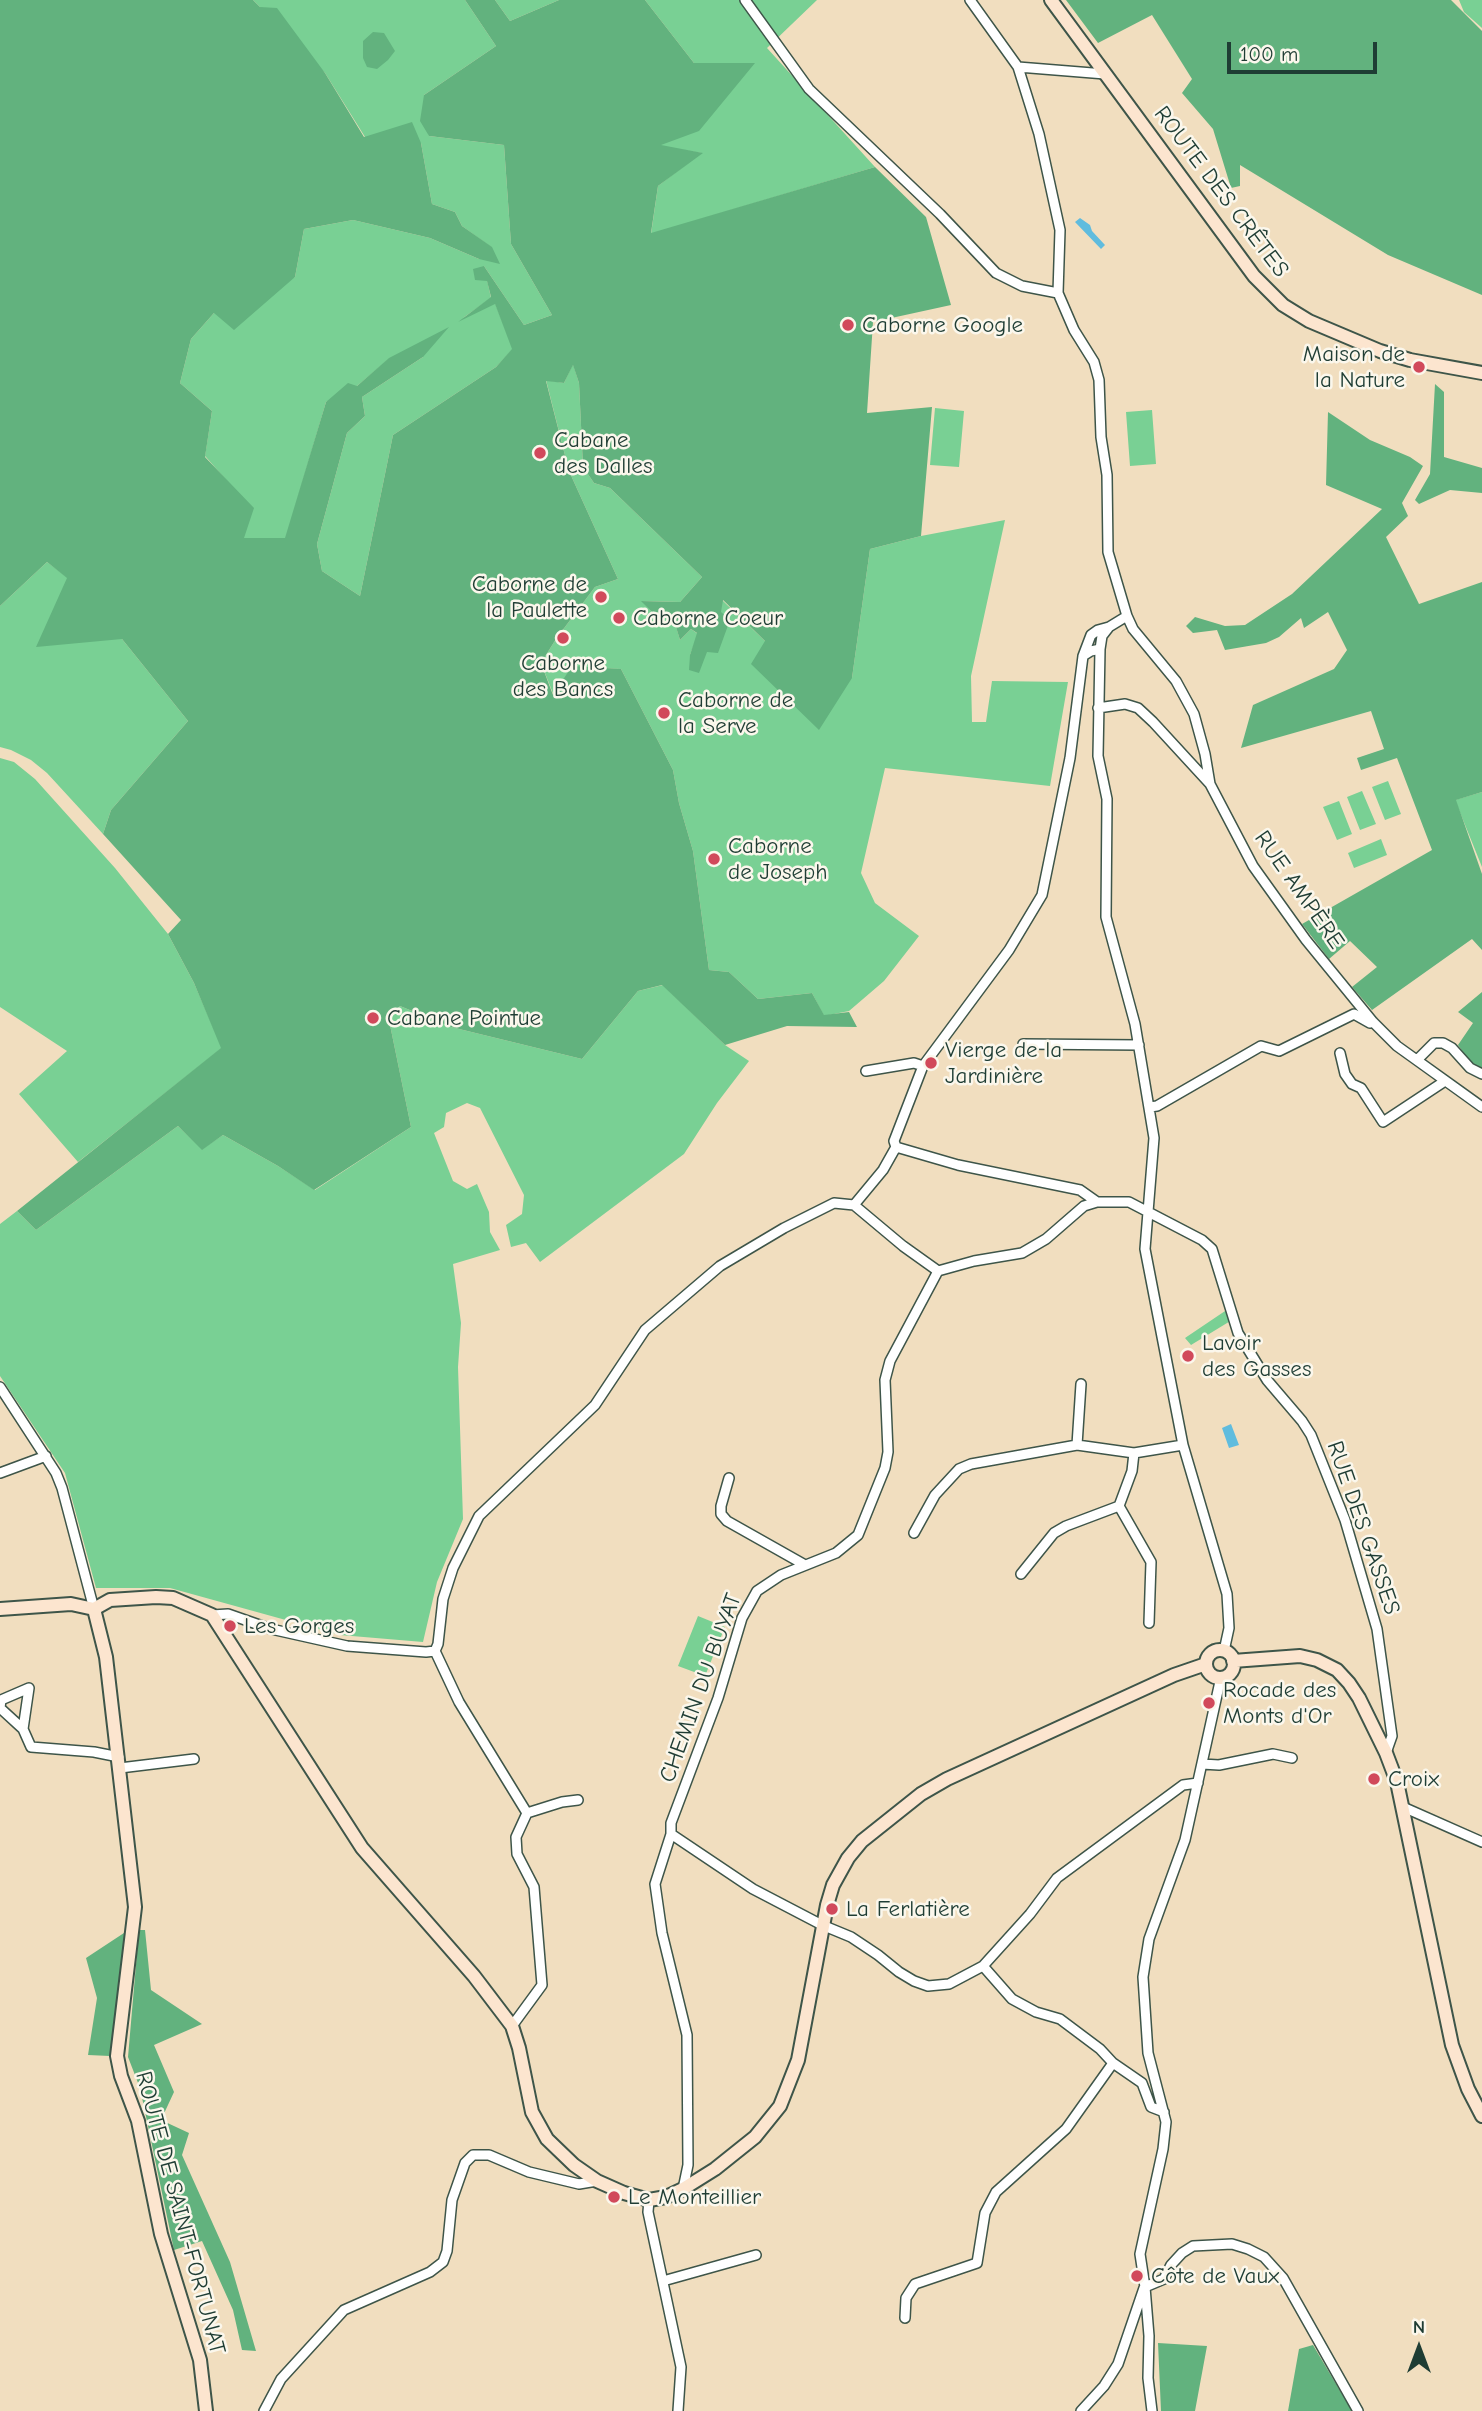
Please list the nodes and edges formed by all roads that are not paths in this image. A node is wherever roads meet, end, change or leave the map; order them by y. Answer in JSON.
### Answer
{"nodes":[{"id":1,"x":745,"y":0,"type":"edge"},
{"id":2,"x":970,"y":0,"type":"edge"},
{"id":3,"x":1051,"y":0,"type":"edge"},
{"id":4,"x":1018,"y":67,"type":"junction"},
{"id":5,"x":1105,"y":74,"type":"junction"},
{"id":6,"x":1058,"y":293,"type":"junction"},
{"id":7,"x":1482,"y":373,"type":"edge"},
{"id":8,"x":1126,"y":616,"type":"junction"},
{"id":9,"x":1109,"y":627,"type":"junction"},
{"id":10,"x":1100,"y":649,"type":"junction"},
{"id":11,"x":1083,"y":656,"type":"junction"},
{"id":12,"x":1098,"y":708,"type":"junction"},
{"id":13,"x":1210,"y":784,"type":"junction"},
{"id":14,"x":1373,"y":1022,"type":"junction"},
{"id":15,"x":1023,"y":1044,"type":"dead end"},
{"id":16,"x":1139,"y":1045,"type":"junction"},
{"id":17,"x":1340,"y":1053,"type":"dead end"},
{"id":18,"x":1418,"y":1059,"type":"junction"},
{"id":19,"x":923,"y":1066,"type":"junction"},
{"id":20,"x":866,"y":1071,"type":"dead end"},
{"id":21,"x":1482,"y":1074,"type":"edge"},
{"id":22,"x":1445,"y":1081,"type":"junction"},
{"id":23,"x":1150,"y":1107,"type":"junction"},
{"id":24,"x":1482,"y":1107,"type":"edge"},
{"id":25,"x":896,"y":1147,"type":"junction"},
{"id":26,"x":1097,"y":1202,"type":"junction"},
{"id":27,"x":854,"y":1205,"type":"junction"},
{"id":28,"x":1148,"y":1210,"type":"junction"},
{"id":29,"x":938,"y":1271,"type":"junction"},
{"id":30,"x":1081,"y":1384,"type":"dead end"},
{"id":31,"x":0,"y":1387,"type":"edge"},
{"id":32,"x":1077,"y":1445,"type":"junction"},
{"id":33,"x":1183,"y":1445,"type":"junction"},
{"id":34,"x":1134,"y":1452,"type":"junction"},
{"id":35,"x":46,"y":1456,"type":"junction"},
{"id":36,"x":0,"y":1474,"type":"edge"},
{"id":37,"x":729,"y":1478,"type":"dead end"},
{"id":38,"x":1119,"y":1506,"type":"junction"},
{"id":39,"x":914,"y":1533,"type":"dead end"},
{"id":40,"x":805,"y":1565,"type":"junction"},
{"id":41,"x":1021,"y":1574,"type":"dead end"},
{"id":42,"x":0,"y":1609,"type":"edge"},
{"id":43,"x":94,"y":1609,"type":"junction"},
{"id":44,"x":212,"y":1615,"type":"junction"},
{"id":45,"x":1149,"y":1623,"type":"dead end"},
{"id":46,"x":435,"y":1651,"type":"junction"},
{"id":47,"x":1224,"y":1651,"type":"junction"},
{"id":48,"x":1233,"y":1661,"type":"junction"},
{"id":49,"x":1206,"y":1664,"type":"junction"},
{"id":50,"x":1221,"y":1677,"type":"junction"},
{"id":51,"x":23,"y":1729,"type":"junction"},
{"id":52,"x":116,"y":1738,"type":"junction"},
{"id":53,"x":94,"y":1752,"type":"junction"},
{"id":54,"x":1386,"y":1754,"type":"junction"},
{"id":55,"x":1292,"y":1758,"type":"dead end"},
{"id":56,"x":194,"y":1759,"type":"dead end"},
{"id":57,"x":120,"y":1762,"type":"junction"},
{"id":58,"x":1202,"y":1764,"type":"junction"},
{"id":59,"x":1198,"y":1783,"type":"junction"},
{"id":60,"x":578,"y":1800,"type":"dead end"},
{"id":61,"x":1403,"y":1807,"type":"junction"},
{"id":62,"x":527,"y":1813,"type":"junction"},
{"id":63,"x":670,"y":1834,"type":"junction"},
{"id":64,"x":1482,"y":1842,"type":"edge"},
{"id":65,"x":822,"y":1926,"type":"junction"},
{"id":66,"x":982,"y":1966,"type":"junction"},
{"id":67,"x":512,"y":2026,"type":"junction"},
{"id":68,"x":1113,"y":2063,"type":"junction"},
{"id":69,"x":1164,"y":2112,"type":"junction"},
{"id":70,"x":1482,"y":2116,"type":"edge"},
{"id":71,"x":597,"y":2181,"type":"junction"},
{"id":72,"x":683,"y":2189,"type":"junction"},
{"id":73,"x":649,"y":2200,"type":"junction"},
{"id":74,"x":755,"y":2255,"type":"dead end"},
{"id":75,"x":663,"y":2281,"type":"junction"},
{"id":76,"x":1145,"y":2287,"type":"junction"},
{"id":77,"x":905,"y":2319,"type":"dead end"},
{"id":78,"x":206,"y":2411,"type":"edge"},
{"id":79,"x":264,"y":2411,"type":"edge"},
{"id":80,"x":678,"y":2411,"type":"edge"},
{"id":81,"x":1081,"y":2411,"type":"edge"},
{"id":82,"x":1152,"y":2411,"type":"edge"},
{"id":83,"x":1358,"y":2411,"type":"edge"}],
"edges":[{"from":1,"to":6,"type":"street"},
{"from":2,"to":4,"type":"street"},
{"from":3,"to":5,"type":"street","name":"ROUTE DES CRÊTES"},
{"from":4,"to":5,"type":"street"},
{"from":4,"to":6,"type":"street"},
{"from":5,"to":7,"type":"street","name":"ROUTE DES CRÊTES"},
{"from":6,"to":8,"type":"street","name":"RUE AMPÈRE"},
{"from":8,"to":9,"type":"street"},
{"from":8,"to":13,"type":"street","name":"RUE AMPÈRE"},
{"from":9,"to":10,"type":"street"},
{"from":9,"to":11,"type":"street"},
{"from":10,"to":11,"type":"street"},
{"from":10,"to":12,"type":"street"},
{"from":11,"to":19,"type":"street"},
{"from":12,"to":13,"type":"street"},
{"from":12,"to":16,"type":"street"},
{"from":13,"to":14,"type":"street","name":"RUE AMPÈRE"},
{"from":14,"to":18,"type":"street","name":"RUE AMPÈRE"},
{"from":14,"to":23,"type":"street"},
{"from":15,"to":16,"type":"street"},
{"from":16,"to":23,"type":"street"},
{"from":17,"to":22,"type":"street"},
{"from":18,"to":21,"type":"street"},
{"from":18,"to":22,"type":"street","name":"RUE AMPÈRE"},
{"from":19,"to":20,"type":"street"},
{"from":19,"to":25,"type":"street"},
{"from":22,"to":24,"type":"street","name":"RUE AMPÈRE"},
{"from":23,"to":28,"type":"street"},
{"from":25,"to":26,"type":"street"},
{"from":25,"to":27,"type":"street"},
{"from":26,"to":28,"type":"street","name":"RUE DES GASSES"},
{"from":26,"to":29,"type":"street"},
{"from":27,"to":29,"type":"street"},
{"from":27,"to":46,"type":"street"},
{"from":28,"to":33,"type":"street"},
{"from":28,"to":54,"type":"street","name":"RUE DES GASSES"},
{"from":29,"to":40,"type":"street","name":"CHEMIN DU BUYAT"},
{"from":30,"to":32,"type":"street"},
{"from":31,"to":35,"type":"street"},
{"from":32,"to":34,"type":"street"},
{"from":32,"to":39,"type":"street"},
{"from":33,"to":34,"type":"street"},
{"from":33,"to":47,"type":"street"},
{"from":34,"to":38,"type":"street"},
{"from":35,"to":36,"type":"street"},
{"from":35,"to":43,"type":"street"},
{"from":37,"to":40,"type":"street"},
{"from":38,"to":41,"type":"street"},
{"from":38,"to":45,"type":"street"},
{"from":40,"to":63,"type":"street","name":"CHEMIN DU BUYAT"},
{"from":42,"to":43,"type":"street"},
{"from":43,"to":44,"type":"street"},
{"from":43,"to":52,"type":"street","name":"ROUTE DE SAINT-FORTUNAT"},
{"from":44,"to":46,"type":"street"},
{"from":44,"to":67,"type":"street"},
{"from":46,"to":62,"type":"street"},
{"from":47,"to":48,"type":"street"},
{"from":47,"to":49,"type":"street"},
{"from":48,"to":50,"type":"street"},
{"from":48,"to":54,"type":"street"},
{"from":49,"to":50,"type":"street"},
{"from":49,"to":65,"type":"street"},
{"from":50,"to":58,"type":"street"},
{"from":51,"to":51,"type":"street"},
{"from":51,"to":53,"type":"street"},
{"from":52,"to":53,"type":"street"},
{"from":52,"to":57,"type":"street","name":"ROUTE DE SAINT-FORTUNAT"},
{"from":53,"to":57,"type":"street"},
{"from":54,"to":61,"type":"street"},
{"from":55,"to":58,"type":"street"},
{"from":56,"to":57,"type":"street"},
{"from":57,"to":78,"type":"street","name":"ROUTE DE SAINT-FORTUNAT"},
{"from":58,"to":59,"type":"street"},
{"from":59,"to":66,"type":"street"},
{"from":59,"to":69,"type":"street"},
{"from":60,"to":62,"type":"street"},
{"from":61,"to":64,"type":"street"},
{"from":61,"to":70,"type":"street"},
{"from":62,"to":67,"type":"street"},
{"from":63,"to":65,"type":"street"},
{"from":63,"to":72,"type":"street","name":"CHEMIN DU BUYAT"},
{"from":65,"to":66,"type":"street"},
{"from":65,"to":72,"type":"street"},
{"from":66,"to":68,"type":"street"},
{"from":67,"to":71,"type":"street"},
{"from":68,"to":69,"type":"street"},
{"from":68,"to":77,"type":"street"},
{"from":69,"to":76,"type":"street"},
{"from":71,"to":73,"type":"street"},
{"from":71,"to":79,"type":"street"},
{"from":72,"to":73,"type":"street"},
{"from":73,"to":75,"type":"street"},
{"from":74,"to":75,"type":"street"},
{"from":75,"to":80,"type":"street"},
{"from":76,"to":81,"type":"street"},
{"from":76,"to":82,"type":"street"},
{"from":76,"to":83,"type":"street"}]}
